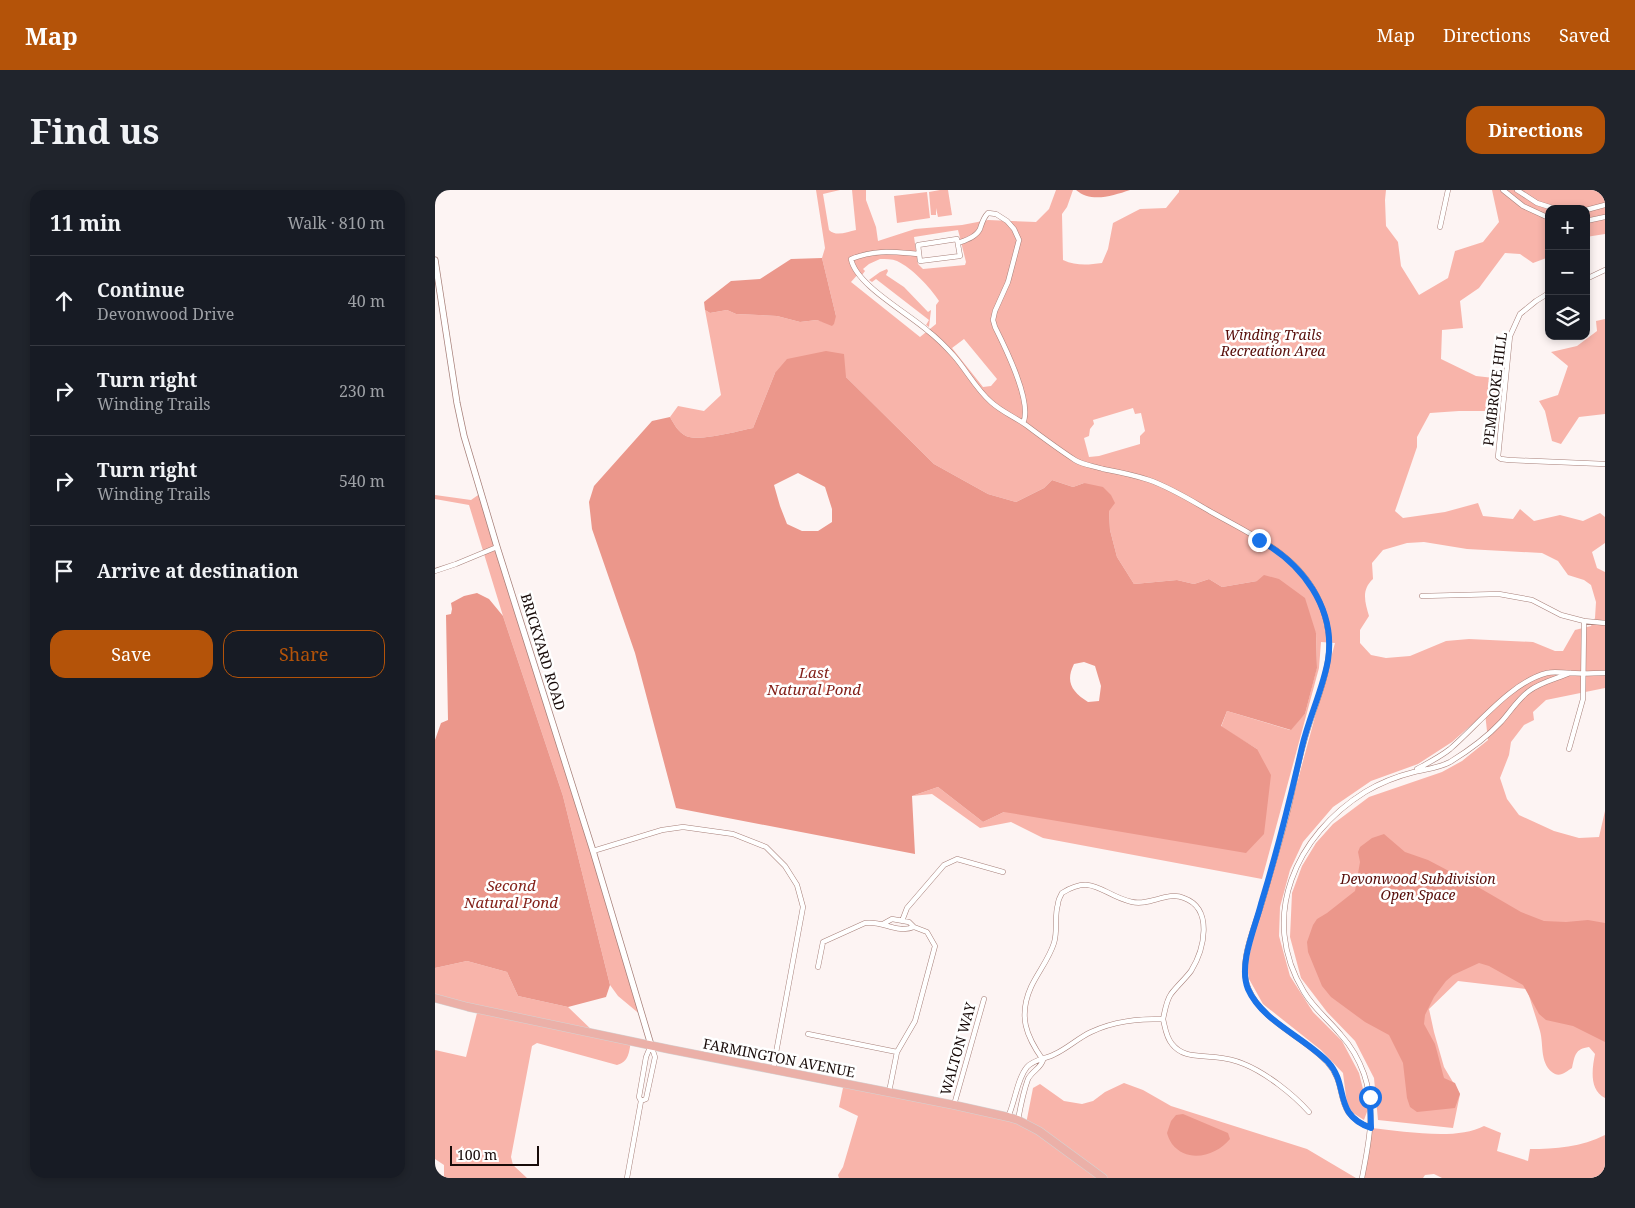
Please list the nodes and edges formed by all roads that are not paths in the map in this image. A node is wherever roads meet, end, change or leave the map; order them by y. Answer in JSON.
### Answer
{"nodes":[{"id":1,"x":1448,"y":190,"type":"edge"},
{"id":2,"x":1503,"y":190,"type":"edge"},
{"id":3,"x":1517,"y":190,"type":"edge"},
{"id":4,"x":1605,"y":205,"type":"edge"},
{"id":5,"x":1545,"y":206,"type":"edge"},
{"id":6,"x":1590,"y":209,"type":"edge"},
{"id":7,"x":1545,"y":216,"type":"edge"},
{"id":8,"x":1605,"y":216,"type":"edge"},
{"id":9,"x":1590,"y":220,"type":"edge"},
{"id":10,"x":1440,"y":227,"type":"dead end"},
{"id":11,"x":958,"y":243,"type":"junction"},
{"id":12,"x":919,"y":254,"type":"junction"},
{"id":13,"x":435,"y":260,"type":"edge"},
{"id":14,"x":1605,"y":270,"type":"edge"},
{"id":15,"x":1590,"y":277,"type":"edge"},
{"id":16,"x":1546,"y":295,"type":"edge"},
{"id":17,"x":1023,"y":423,"type":"junction"},
{"id":18,"x":1605,"y":464,"type":"edge"},
{"id":19,"x":497,"y":547,"type":"junction"},
{"id":20,"x":435,"y":571,"type":"edge"},
{"id":21,"x":1422,"y":596,"type":"dead end"},
{"id":22,"x":1584,"y":621,"type":"junction"},
{"id":23,"x":1605,"y":623,"type":"edge"},
{"id":24,"x":1570,"y":673,"type":"junction"},
{"id":25,"x":1583,"y":673,"type":"junction"},
{"id":26,"x":1605,"y":673,"type":"edge"},
{"id":27,"x":1569,"y":749,"type":"dead end"},
{"id":28,"x":1413,"y":772,"type":"junction"},
{"id":29,"x":593,"y":851,"type":"junction"},
{"id":30,"x":1003,"y":872,"type":"dead end"},
{"id":31,"x":902,"y":921,"type":"junction"},
{"id":32,"x":883,"y":924,"type":"junction"},
{"id":33,"x":914,"y":927,"type":"junction"},
{"id":34,"x":818,"y":967,"type":"dead end"},
{"id":35,"x":435,"y":998,"type":"edge"},
{"id":36,"x":984,"y":998,"type":"dead end"},
{"id":37,"x":1163,"y":1019,"type":"junction"},
{"id":38,"x":808,"y":1034,"type":"dead end"},
{"id":39,"x":651,"y":1045,"type":"junction"},
{"id":40,"x":897,"y":1052,"type":"junction"},
{"id":41,"x":1043,"y":1060,"type":"junction"},
{"id":42,"x":773,"y":1069,"type":"junction"},
{"id":43,"x":889,"y":1092,"type":"junction"},
{"id":44,"x":641,"y":1101,"type":"junction"},
{"id":45,"x":954,"y":1105,"type":"junction"},
{"id":46,"x":1309,"y":1112,"type":"dead end"},
{"id":47,"x":1008,"y":1117,"type":"junction"},
{"id":48,"x":1018,"y":1120,"type":"junction"},
{"id":49,"x":1371,"y":1128,"type":"junction"},
{"id":50,"x":627,"y":1178,"type":"edge"},
{"id":51,"x":1103,"y":1178,"type":"edge"},
{"id":52,"x":1362,"y":1178,"type":"edge"}],
"edges":[{"from":1,"to":10,"type":"street"},
{"from":2,"to":7,"type":"street"},
{"from":3,"to":5,"type":"street"},
{"from":4,"to":6,"type":"street"},
{"from":8,"to":9,"type":"street"},
{"from":11,"to":12,"type":"street"},
{"from":11,"to":12,"type":"street"},
{"from":11,"to":17,"type":"street"},
{"from":12,"to":17,"type":"street"},
{"from":13,"to":19,"type":"street","name":"BRICKYARD ROAD"},
{"from":14,"to":15,"type":"street"},
{"from":16,"to":18,"type":"street","name":"PEMBROKE HILL"},
{"from":17,"to":49,"type":"street"},
{"from":19,"to":20,"type":"street"},
{"from":19,"to":29,"type":"street","name":"BRICKYARD ROAD"},
{"from":21,"to":22,"type":"street"},
{"from":22,"to":23,"type":"street"},
{"from":22,"to":25,"type":"street"},
{"from":24,"to":25,"type":"street"},
{"from":24,"to":28,"type":"street"},
{"from":24,"to":28,"type":"street"},
{"from":25,"to":26,"type":"street"},
{"from":25,"to":27,"type":"street"},
{"from":28,"to":49,"type":"street"},
{"from":29,"to":39,"type":"street","name":"BRICKYARD ROAD"},
{"from":29,"to":42,"type":"street"},
{"from":30,"to":31,"type":"street"},
{"from":31,"to":32,"type":"street"},
{"from":31,"to":33,"type":"street"},
{"from":32,"to":33,"type":"street"},
{"from":32,"to":34,"type":"street"},
{"from":33,"to":40,"type":"street"},
{"from":35,"to":39,"type":"main road","name":"FARMINGTON AVENUE"},
{"from":36,"to":45,"type":"street","name":"WALTON WAY"},
{"from":37,"to":41,"type":"street"},
{"from":37,"to":41,"type":"street"},
{"from":37,"to":46,"type":"street"},
{"from":38,"to":40,"type":"street"},
{"from":39,"to":42,"type":"main road","name":"FARMINGTON AVENUE"},
{"from":39,"to":44,"type":"street"},
{"from":39,"to":44,"type":"street"},
{"from":40,"to":43,"type":"street"},
{"from":41,"to":47,"type":"street"},
{"from":41,"to":48,"type":"street"},
{"from":42,"to":43,"type":"main road","name":"FARMINGTON AVENUE"},
{"from":43,"to":45,"type":"main road","name":"FARMINGTON AVENUE"},
{"from":44,"to":50,"type":"street"},
{"from":45,"to":47,"type":"main road","name":"FARMINGTON AVENUE"},
{"from":47,"to":48,"type":"main road","name":"FARMINGTON AVENUE"},
{"from":48,"to":51,"type":"main road","name":"FARMINGTON AVENUE"},
{"from":49,"to":52,"type":"street"}]}
